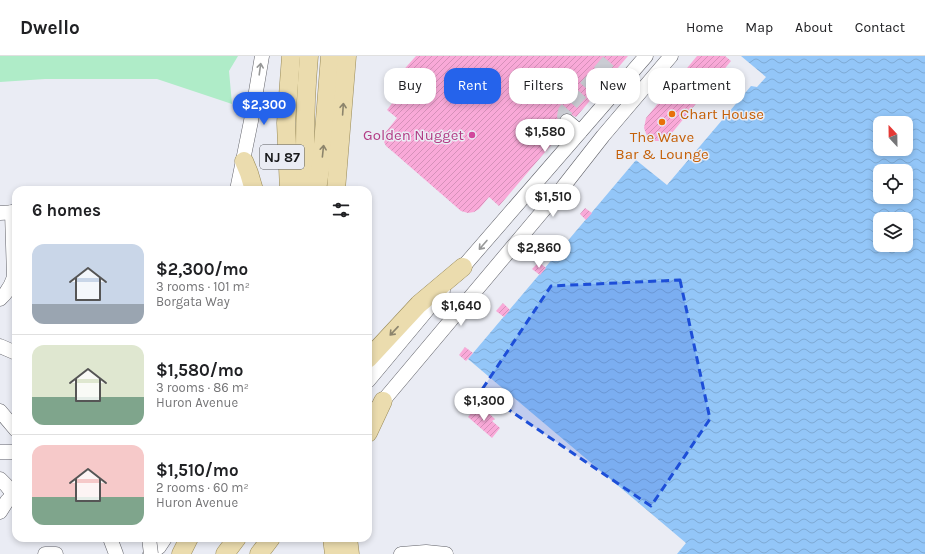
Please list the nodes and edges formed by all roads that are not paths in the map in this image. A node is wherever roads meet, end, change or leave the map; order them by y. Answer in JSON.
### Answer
{"nodes":[{"id":1,"x":262,"y":56,"type":"edge"},
{"id":2,"x":291,"y":56,"type":"edge"},
{"id":3,"x":309,"y":56,"type":"edge"},
{"id":4,"x":330,"y":56,"type":"edge"},
{"id":5,"x":347,"y":56,"type":"edge"},
{"id":6,"x":646,"y":56,"type":"edge"},
{"id":7,"x":672,"y":56,"type":"edge"},
{"id":8,"x":567,"y":121,"type":"dead end"},
{"id":9,"x":286,"y":123,"type":"junction"},
{"id":10,"x":580,"y":132,"type":"junction"},
{"id":11,"x":244,"y":161,"type":"junction"},
{"id":12,"x":238,"y":186,"type":"edge"},
{"id":13,"x":253,"y":186,"type":"edge"},
{"id":14,"x":278,"y":186,"type":"edge"},
{"id":15,"x":289,"y":186,"type":"edge"},
{"id":16,"x":306,"y":186,"type":"edge"},
{"id":17,"x":318,"y":186,"type":"edge"},
{"id":18,"x":336,"y":186,"type":"edge"},
{"id":19,"x":9,"y":212,"type":"edge"},
{"id":20,"x":12,"y":251,"type":"edge"},
{"id":21,"x":464,"y":267,"type":"junction"},
{"id":22,"x":12,"y":282,"type":"edge"},
{"id":23,"x":0,"y":299,"type":"edge"},
{"id":24,"x":0,"y":346,"type":"edge"},
{"id":25,"x":12,"y":351,"type":"edge"},
{"id":26,"x":372,"y":355,"type":"edge"},
{"id":27,"x":372,"y":376,"type":"edge"},
{"id":28,"x":383,"y":401,"type":"junction"},
{"id":29,"x":0,"y":411,"type":"edge"},
{"id":30,"x":372,"y":414,"type":"edge"},
{"id":31,"x":372,"y":424,"type":"edge"},
{"id":32,"x":12,"y":425,"type":"edge"},
{"id":33,"x":0,"y":452,"type":"edge"},
{"id":34,"x":12,"y":452,"type":"edge"},
{"id":35,"x":0,"y":480,"type":"edge"},
{"id":36,"x":12,"y":491,"type":"edge"},
{"id":37,"x":12,"y":496,"type":"edge"},
{"id":38,"x":0,"y":512,"type":"edge"},
{"id":39,"x":112,"y":542,"type":"edge"},
{"id":40,"x":149,"y":542,"type":"edge"},
{"id":41,"x":162,"y":542,"type":"edge"},
{"id":42,"x":187,"y":542,"type":"edge"},
{"id":43,"x":222,"y":542,"type":"edge"},
{"id":44,"x":234,"y":542,"type":"edge"},
{"id":45,"x":268,"y":542,"type":"edge"},
{"id":46,"x":45,"y":554,"type":"edge"},
{"id":47,"x":56,"y":554,"type":"edge"},
{"id":48,"x":116,"y":554,"type":"edge"},
{"id":49,"x":150,"y":554,"type":"edge"},
{"id":50,"x":181,"y":554,"type":"edge"},
{"id":51,"x":220,"y":554,"type":"edge"},
{"id":52,"x":225,"y":554,"type":"edge"},
{"id":53,"x":259,"y":554,"type":"edge"},
{"id":54,"x":401,"y":554,"type":"edge"},
{"id":55,"x":446,"y":554,"type":"edge"}],
"edges":[{"from":11,"to":1,"type":"street","one_way":true},
{"from":2,"to":9,"type":"main road","number":"NJ 87"},
{"from":3,"to":16,"type":"main road","number":"NJ 87"},
{"from":17,"to":4,"type":"main road","one_way":true},
{"from":18,"to":5,"type":"main road","one_way":true},
{"from":6,"to":10,"type":"street"},
{"from":7,"to":28,"type":"street"},
{"from":8,"to":10,"type":"street"},
{"from":9,"to":14,"type":"main road","number":"NJ 87"},
{"from":9,"to":15,"type":"main road"},
{"from":10,"to":21,"type":"street","one_way":true},
{"from":11,"to":12,"type":"street"},
{"from":11,"to":13,"type":"main road"},
{"from":19,"to":20,"type":"street"},
{"from":21,"to":26,"type":"main road","one_way":true},
{"from":21,"to":27,"type":"street"},
{"from":22,"to":23,"type":"street"},
{"from":24,"to":25,"type":"street"},
{"from":28,"to":30,"type":"street"},
{"from":28,"to":31,"type":"main road"},
{"from":29,"to":32,"type":"street"},
{"from":33,"to":34,"type":"street"},
{"from":35,"to":36,"type":"street"},
{"from":37,"to":38,"type":"street"},
{"from":39,"to":48,"type":"street"},
{"from":40,"to":49,"type":"street","bridge":true},
{"from":41,"to":49,"type":"street"},
{"from":42,"to":50,"type":"main road"},
{"from":43,"to":51,"type":"main road"},
{"from":44,"to":52,"type":"main road"},
{"from":45,"to":53,"type":"main road"},
{"from":46,"to":47,"type":"street"},
{"from":54,"to":55,"type":"street"}]}
